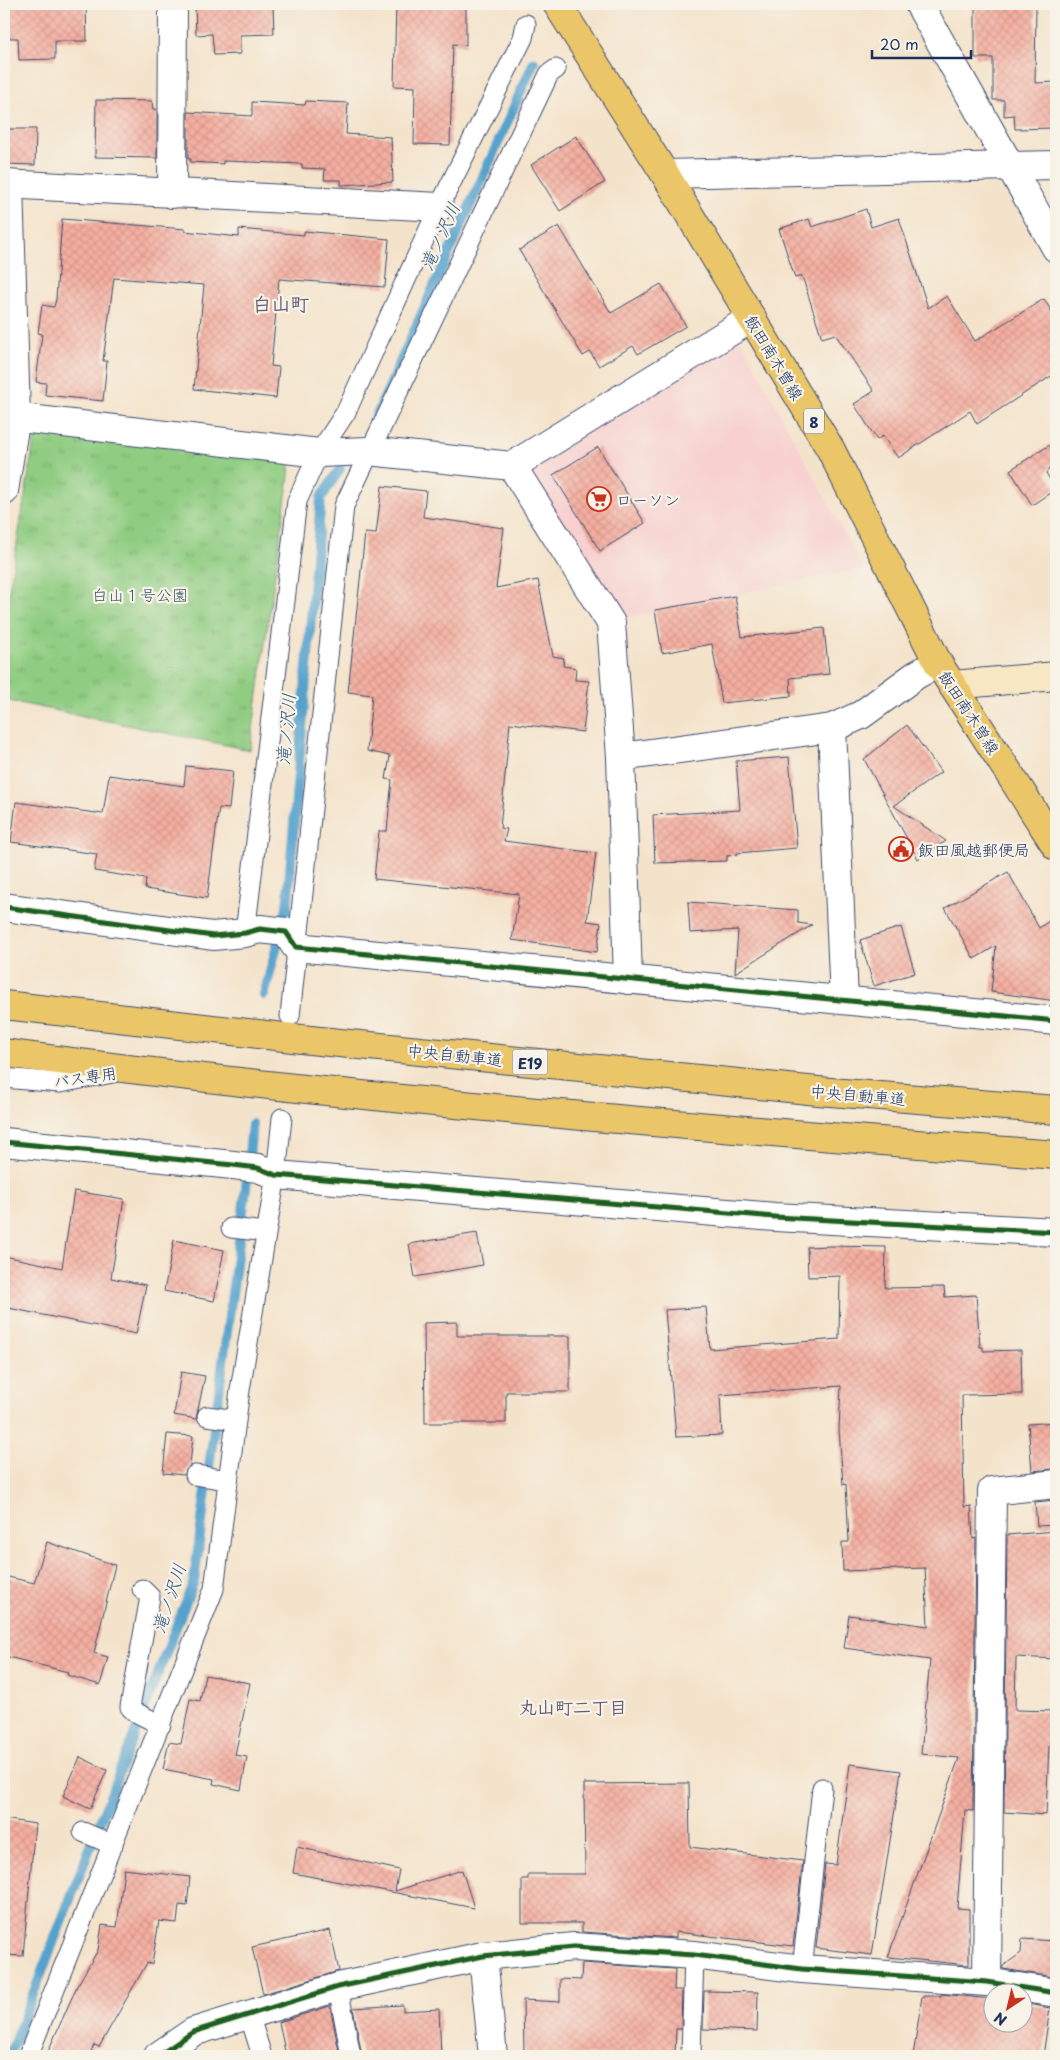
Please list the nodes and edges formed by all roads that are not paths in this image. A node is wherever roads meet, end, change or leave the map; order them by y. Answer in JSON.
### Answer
{"nodes":[{"id":1,"x":173,"y":4,"type":"edge"},
{"id":2,"x":557,"y":4,"type":"edge"},
{"id":3,"x":919,"y":4,"type":"edge"},
{"id":4,"x":526,"y":24,"type":"dead end"},
{"id":5,"x":556,"y":69,"type":"dead end"},
{"id":6,"x":1009,"y":165,"type":"junction"},
{"id":7,"x":1056,"y":166,"type":"edge"},
{"id":8,"x":665,"y":174,"type":"junction"},
{"id":9,"x":6,"y":184,"type":"edge"},
{"id":10,"x":172,"y":194,"type":"junction"},
{"id":11,"x":440,"y":207,"type":"junction"},
{"id":12,"x":1056,"y":248,"type":"edge"},
{"id":13,"x":752,"y":318,"type":"junction"},
{"id":14,"x":10,"y":416,"type":"edge"},
{"id":15,"x":368,"y":452,"type":"junction"},
{"id":16,"x":319,"y":453,"type":"junction"},
{"id":17,"x":512,"y":466,"type":"junction"},
{"id":18,"x":4,"y":491,"type":"edge"},
{"id":19,"x":945,"y":674,"type":"junction"},
{"id":20,"x":1056,"y":676,"type":"edge"},
{"id":21,"x":832,"y":728,"type":"junction"},
{"id":22,"x":621,"y":757,"type":"junction"},
{"id":23,"x":1056,"y":846,"type":"edge"},
{"id":24,"x":4,"y":907,"type":"edge"},
{"id":25,"x":271,"y":935,"type":"junction"},
{"id":26,"x":628,"y":980,"type":"junction"},
{"id":27,"x":844,"y":1000,"type":"junction"},
{"id":28,"x":4,"y":1005,"type":"edge"},
{"id":29,"x":290,"y":1016,"type":"dead end"},
{"id":30,"x":1056,"y":1020,"type":"edge"},
{"id":31,"x":4,"y":1053,"type":"edge"},
{"id":32,"x":137,"y":1069,"type":"junction"},
{"id":33,"x":4,"y":1078,"type":"edge"},
{"id":34,"x":1056,"y":1110,"type":"edge"},
{"id":35,"x":282,"y":1118,"type":"dead end"},
{"id":36,"x":4,"y":1142,"type":"edge"},
{"id":37,"x":1056,"y":1155,"type":"edge"},
{"id":38,"x":256,"y":1169,"type":"junction"},
{"id":39,"x":231,"y":1228,"type":"dead end"},
{"id":40,"x":261,"y":1231,"type":"junction"},
{"id":41,"x":1056,"y":1232,"type":"edge"},
{"id":42,"x":207,"y":1416,"type":"dead end"},
{"id":43,"x":233,"y":1420,"type":"junction"},
{"id":44,"x":195,"y":1475,"type":"dead end"},
{"id":45,"x":223,"y":1479,"type":"junction"},
{"id":46,"x":1056,"y":1484,"type":"edge"},
{"id":47,"x":142,"y":1589,"type":"dead end"},
{"id":48,"x":157,"y":1723,"type":"junction"},
{"id":49,"x":822,"y":1788,"type":"dead end"},
{"id":50,"x":83,"y":1832,"type":"dead end"},
{"id":51,"x":110,"y":1844,"type":"junction"},
{"id":52,"x":694,"y":1955,"type":"junction"},
{"id":53,"x":483,"y":1956,"type":"junction"},
{"id":54,"x":802,"y":1969,"type":"junction"},
{"id":55,"x":987,"y":1982,"type":"joint"},
{"id":56,"x":338,"y":1987,"type":"junction"},
{"id":57,"x":1032,"y":1989,"type":"edge"},
{"id":58,"x":1056,"y":1993,"type":"edge"},
{"id":59,"x":249,"y":2014,"type":"junction"},
{"id":60,"x":28,"y":2056,"type":"edge"},
{"id":61,"x":158,"y":2056,"type":"edge"},
{"id":62,"x":262,"y":2056,"type":"edge"},
{"id":63,"x":351,"y":2056,"type":"edge"},
{"id":64,"x":493,"y":2056,"type":"edge"},
{"id":65,"x":691,"y":2056,"type":"edge"}],
"edges":[{"from":1,"to":10,"type":"street"},
{"from":2,"to":8,"type":"main road","name":"飯田南木曽線","number":"8"},
{"from":3,"to":6,"type":"street"},
{"from":4,"to":11,"type":"lane"},
{"from":5,"to":15,"type":"lane"},
{"from":6,"to":7,"type":"street"},
{"from":6,"to":8,"type":"street"},
{"from":6,"to":12,"type":"street"},
{"from":8,"to":13,"type":"main road","name":"飯田南木曽線","number":"8"},
{"from":9,"to":10,"type":"street"},
{"from":9,"to":14,"type":"street"},
{"from":10,"to":11,"type":"street"},
{"from":11,"to":16,"type":"lane"},
{"from":13,"to":17,"type":"street"},
{"from":13,"to":19,"type":"main road","name":"飯田南木曽線","number":"8"},
{"from":14,"to":16,"type":"street"},
{"from":14,"to":18,"type":"street"},
{"from":15,"to":16,"type":"street"},
{"from":15,"to":17,"type":"street"},
{"from":15,"to":25,"type":"lane"},
{"from":16,"to":25,"type":"lane"},
{"from":17,"to":22,"type":"street"},
{"from":19,"to":20,"type":"street"},
{"from":19,"to":21,"type":"street"},
{"from":19,"to":23,"type":"main road","name":"飯田南木曽線","number":"8"},
{"from":21,"to":22,"type":"street"},
{"from":21,"to":27,"type":"street"},
{"from":22,"to":26,"type":"street"},
{"from":24,"to":25,"type":"street"},
{"from":25,"to":26,"type":"street"},
{"from":25,"to":29,"type":"lane"},
{"from":26,"to":27,"type":"street"},
{"from":27,"to":30,"type":"street"},
{"from":28,"to":34,"type":"main road","name":"中央自動車道","number":"E19"},
{"from":31,"to":32,"type":"main road"},
{"from":32,"to":33,"type":"lane","name":"バス専用"},
{"from":32,"to":37,"type":"main road"},
{"from":35,"to":38,"type":"lane"},
{"from":36,"to":38,"type":"street"},
{"from":38,"to":40,"type":"lane"},
{"from":38,"to":41,"type":"street"},
{"from":39,"to":40,"type":"lane"},
{"from":40,"to":43,"type":"lane"},
{"from":42,"to":43,"type":"lane"},
{"from":43,"to":45,"type":"lane"},
{"from":44,"to":45,"type":"lane"},
{"from":45,"to":48,"type":"lane"},
{"from":46,"to":55,"type":"street"},
{"from":47,"to":48,"type":"lane"},
{"from":48,"to":51,"type":"lane"},
{"from":49,"to":54,"type":"lane"},
{"from":50,"to":51,"type":"lane"},
{"from":51,"to":60,"type":"lane"},
{"from":52,"to":53,"type":"street"},
{"from":52,"to":54,"type":"street"},
{"from":52,"to":65,"type":"lane"},
{"from":53,"to":56,"type":"street"},
{"from":53,"to":64,"type":"street"},
{"from":54,"to":55,"type":"street"},
{"from":56,"to":59,"type":"street"},
{"from":56,"to":63,"type":"lane"},
{"from":57,"to":58,"type":"street"},
{"from":59,"to":61,"type":"street"},
{"from":59,"to":62,"type":"lane"}]}
